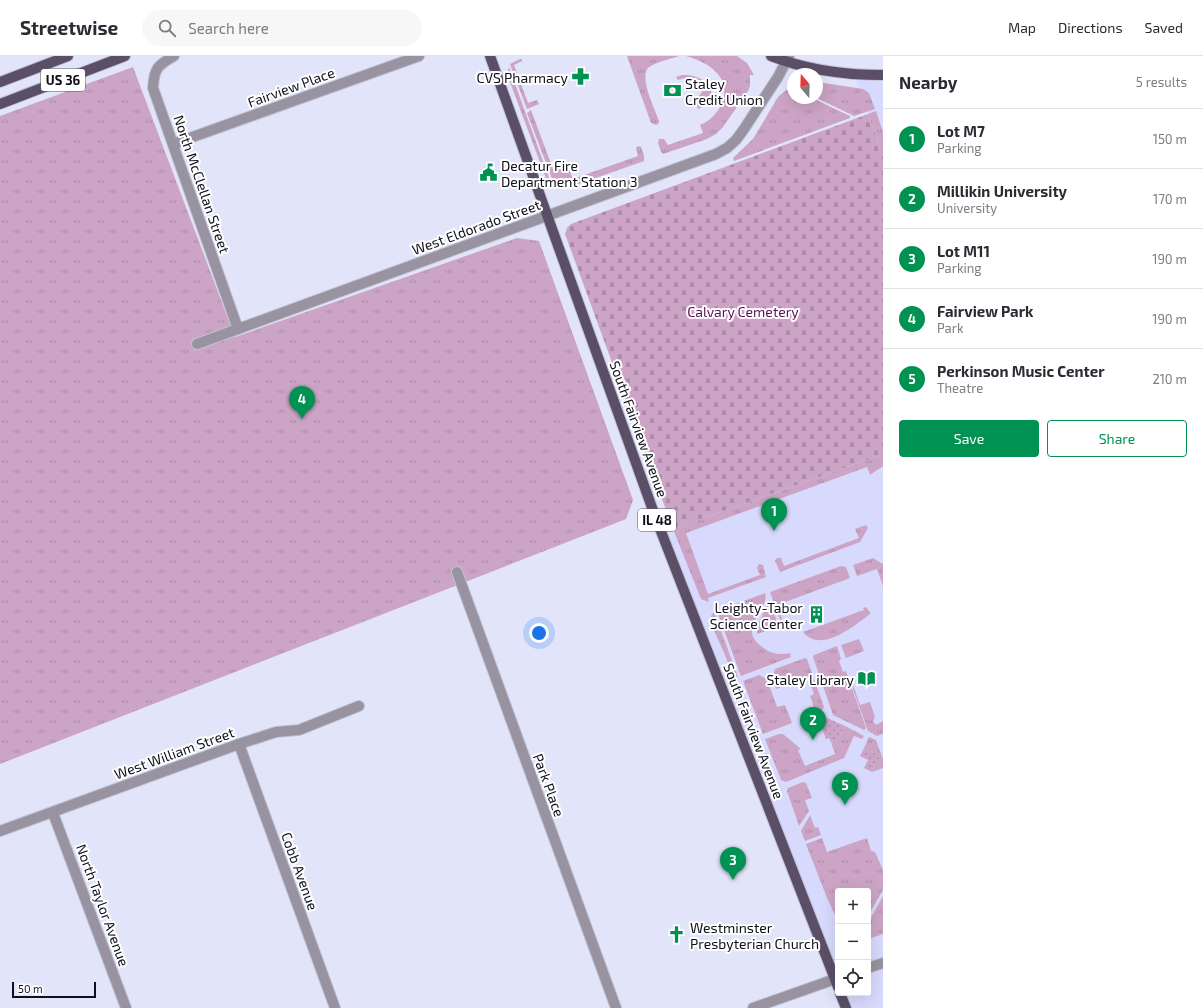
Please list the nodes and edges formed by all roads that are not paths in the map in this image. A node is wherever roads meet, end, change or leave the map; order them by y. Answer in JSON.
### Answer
{"nodes":[{"id":1,"x":68,"y":56,"type":"edge"},
{"id":2,"x":125,"y":56,"type":"edge"},
{"id":3,"x":174,"y":56,"type":"edge"},
{"id":4,"x":418,"y":56,"type":"edge"},
{"id":5,"x":490,"y":56,"type":"edge"},
{"id":6,"x":771,"y":56,"type":"edge"},
{"id":7,"x":788,"y":59,"type":"edge"},
{"id":8,"x":883,"y":75,"type":"edge"},
{"id":9,"x":0,"y":82,"type":"edge"},
{"id":10,"x":0,"y":104,"type":"edge"},
{"id":11,"x":172,"y":144,"type":"junction"},
{"id":12,"x":546,"y":216,"type":"junction"},
{"id":13,"x":238,"y":329,"type":"junction"},
{"id":14,"x":197,"y":344,"type":"dead end"},
{"id":15,"x":457,"y":572,"type":"dead end"},
{"id":16,"x":359,"y":706,"type":"dead end"},
{"id":17,"x":239,"y":744,"type":"junction"},
{"id":18,"x":53,"y":812,"type":"junction"},
{"id":19,"x":0,"y":831,"type":"edge"},
{"id":20,"x":883,"y":963,"type":"edge"},
{"id":21,"x":871,"y":967,"type":"edge"},
{"id":22,"x":835,"y":976,"type":"edge"},
{"id":23,"x":835,"y":982,"type":"edge"},
{"id":24,"x":841,"y":996,"type":"edge"},
{"id":25,"x":126,"y":1008,"type":"edge"},
{"id":26,"x":335,"y":1008,"type":"edge"},
{"id":27,"x":616,"y":1008,"type":"edge"},
{"id":28,"x":753,"y":1008,"type":"edge"},
{"id":29,"x":846,"y":1008,"type":"edge"}],
"edges":[{"from":1,"to":9,"type":"main road","number":"US 36"},
{"from":2,"to":10,"type":"main road","number":"US 36"},
{"from":3,"to":11,"type":"street","name":"North McClellan Street"},
{"from":4,"to":11,"type":"street","name":"Fairview Place"},
{"from":5,"to":12,"type":"main road","name":"South Fairview Avenue","number":"IL 48"},
{"from":6,"to":7,"type":"main road"},
{"from":7,"to":8,"type":"main road"},
{"from":7,"to":12,"type":"street","name":"West Eldorado Street"},
{"from":11,"to":13,"type":"street","name":"North McClellan Street"},
{"from":12,"to":13,"type":"street","name":"West Eldorado Street"},
{"from":12,"to":22,"type":"main road","name":"South Fairview Avenue","number":"IL 48"},
{"from":13,"to":14,"type":"street","name":"West Eldorado Street"},
{"from":15,"to":27,"type":"street","name":"Park Place"},
{"from":16,"to":17,"type":"street","name":"West William Street"},
{"from":17,"to":18,"type":"street","name":"West William Street"},
{"from":17,"to":26,"type":"street","name":"Cobb Avenue"},
{"from":18,"to":19,"type":"street","name":"West William Street"},
{"from":18,"to":25,"type":"street","name":"North Taylor Avenue"},
{"from":20,"to":21,"type":"street"},
{"from":23,"to":28,"type":"street"},
{"from":24,"to":29,"type":"main road"}]}
